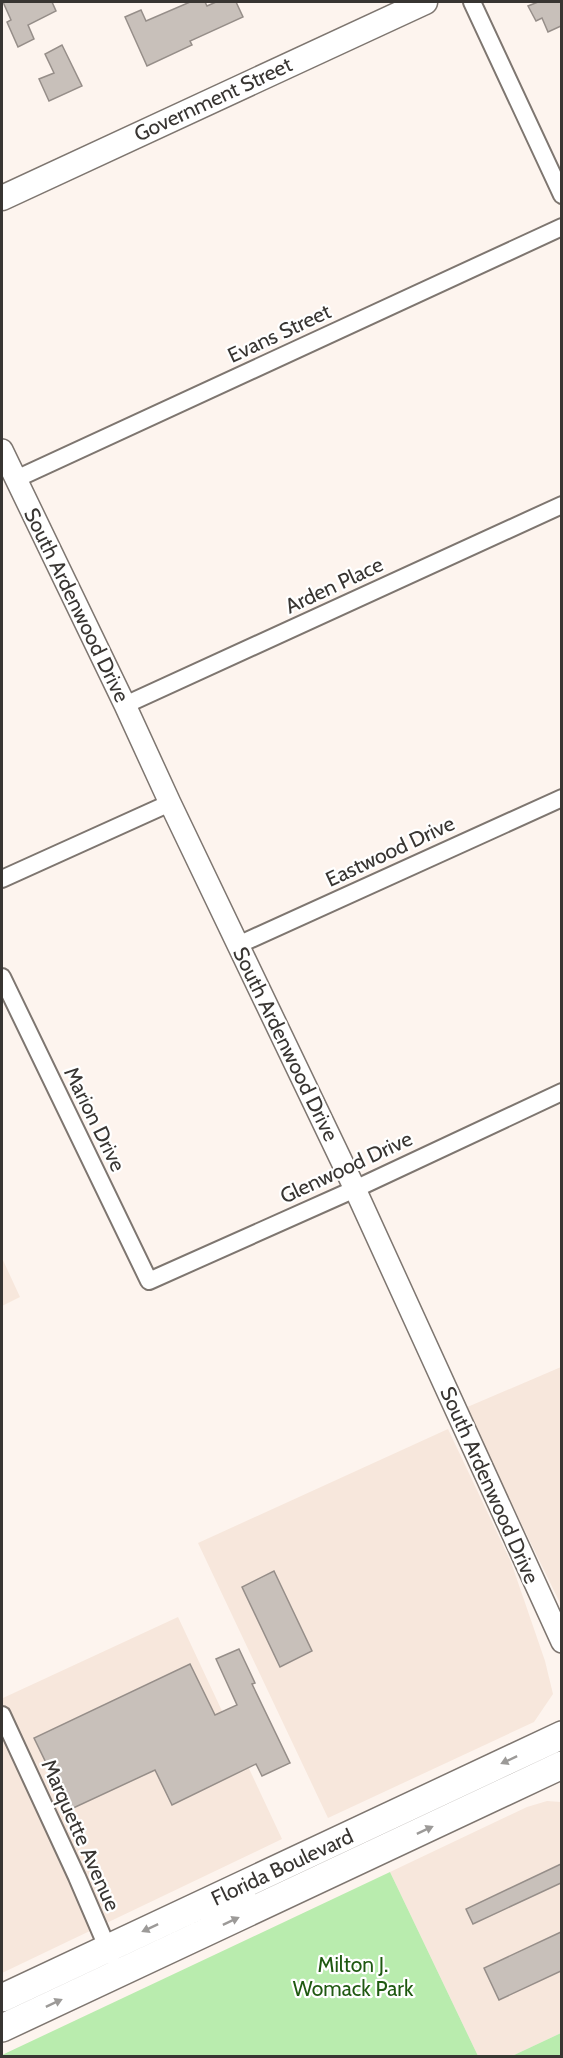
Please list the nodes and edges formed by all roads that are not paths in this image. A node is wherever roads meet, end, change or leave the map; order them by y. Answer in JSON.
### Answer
{"nodes":[{"id":1,"x":425,"y":2,"type":"edge"},
{"id":2,"x":472,"y":2,"type":"edge"},
{"id":3,"x":561,"y":195,"type":"edge"},
{"id":4,"x":2,"y":198,"type":"edge"},
{"id":5,"x":561,"y":227,"type":"edge"},
{"id":6,"x":2,"y":450,"type":"edge"},
{"id":7,"x":16,"y":479,"type":"junction"},
{"id":8,"x":561,"y":505,"type":"edge"},
{"id":9,"x":125,"y":705,"type":"junction"},
{"id":10,"x":561,"y":798,"type":"edge"},
{"id":11,"x":170,"y":803,"type":"junction"},
{"id":12,"x":2,"y":879,"type":"edge"},
{"id":13,"x":238,"y":945,"type":"junction"},
{"id":14,"x":2,"y":977,"type":"edge"},
{"id":15,"x":561,"y":1092,"type":"edge"},
{"id":16,"x":355,"y":1189,"type":"junction"},
{"id":17,"x":148,"y":1281,"type":"joint"},
{"id":18,"x":561,"y":1642,"type":"edge"},
{"id":19,"x":2,"y":1715,"type":"edge"},
{"id":20,"x":561,"y":1735,"type":"edge"},
{"id":21,"x":561,"y":1765,"type":"edge"},
{"id":22,"x":108,"y":1948,"type":"junction"},
{"id":23,"x":118,"y":1973,"type":"junction"},
{"id":24,"x":2,"y":1998,"type":"edge"},
{"id":25,"x":2,"y":2028,"type":"edge"}],
"edges":[{"from":1,"to":4,"type":"main road","name":"Government Street"},
{"from":2,"to":3,"type":"street"},
{"from":5,"to":7,"type":"street","name":"Evans Street"},
{"from":6,"to":7,"type":"street","name":"South Ardenwood Drive"},
{"from":7,"to":9,"type":"street","name":"South Ardenwood Drive"},
{"from":8,"to":9,"type":"street","name":"Arden Place"},
{"from":9,"to":11,"type":"street","name":"South Ardenwood Drive"},
{"from":10,"to":13,"type":"street","name":"Eastwood Drive"},
{"from":11,"to":12,"type":"street"},
{"from":11,"to":13,"type":"street","name":"South Ardenwood Drive"},
{"from":13,"to":16,"type":"street","name":"South Ardenwood Drive"},
{"from":14,"to":17,"type":"street","name":"Marion Drive"},
{"from":15,"to":16,"type":"street","name":"Glenwood Drive"},
{"from":16,"to":17,"type":"street","name":"Glenwood Drive"},
{"from":16,"to":18,"type":"street","name":"South Ardenwood Drive"},
{"from":19,"to":22,"type":"street","name":"Marquette Avenue"},
{"from":20,"to":22,"type":"main road","name":"Florida Boulevard","one_way":true},
{"from":23,"to":21,"type":"main road","name":"Florida Boulevard","one_way":true},
{"from":22,"to":23,"type":"street","name":"Marquette Avenue"},
{"from":22,"to":24,"type":"main road","name":"Florida Boulevard"},
{"from":25,"to":23,"type":"main road","name":"Florida Boulevard","one_way":true}]}
